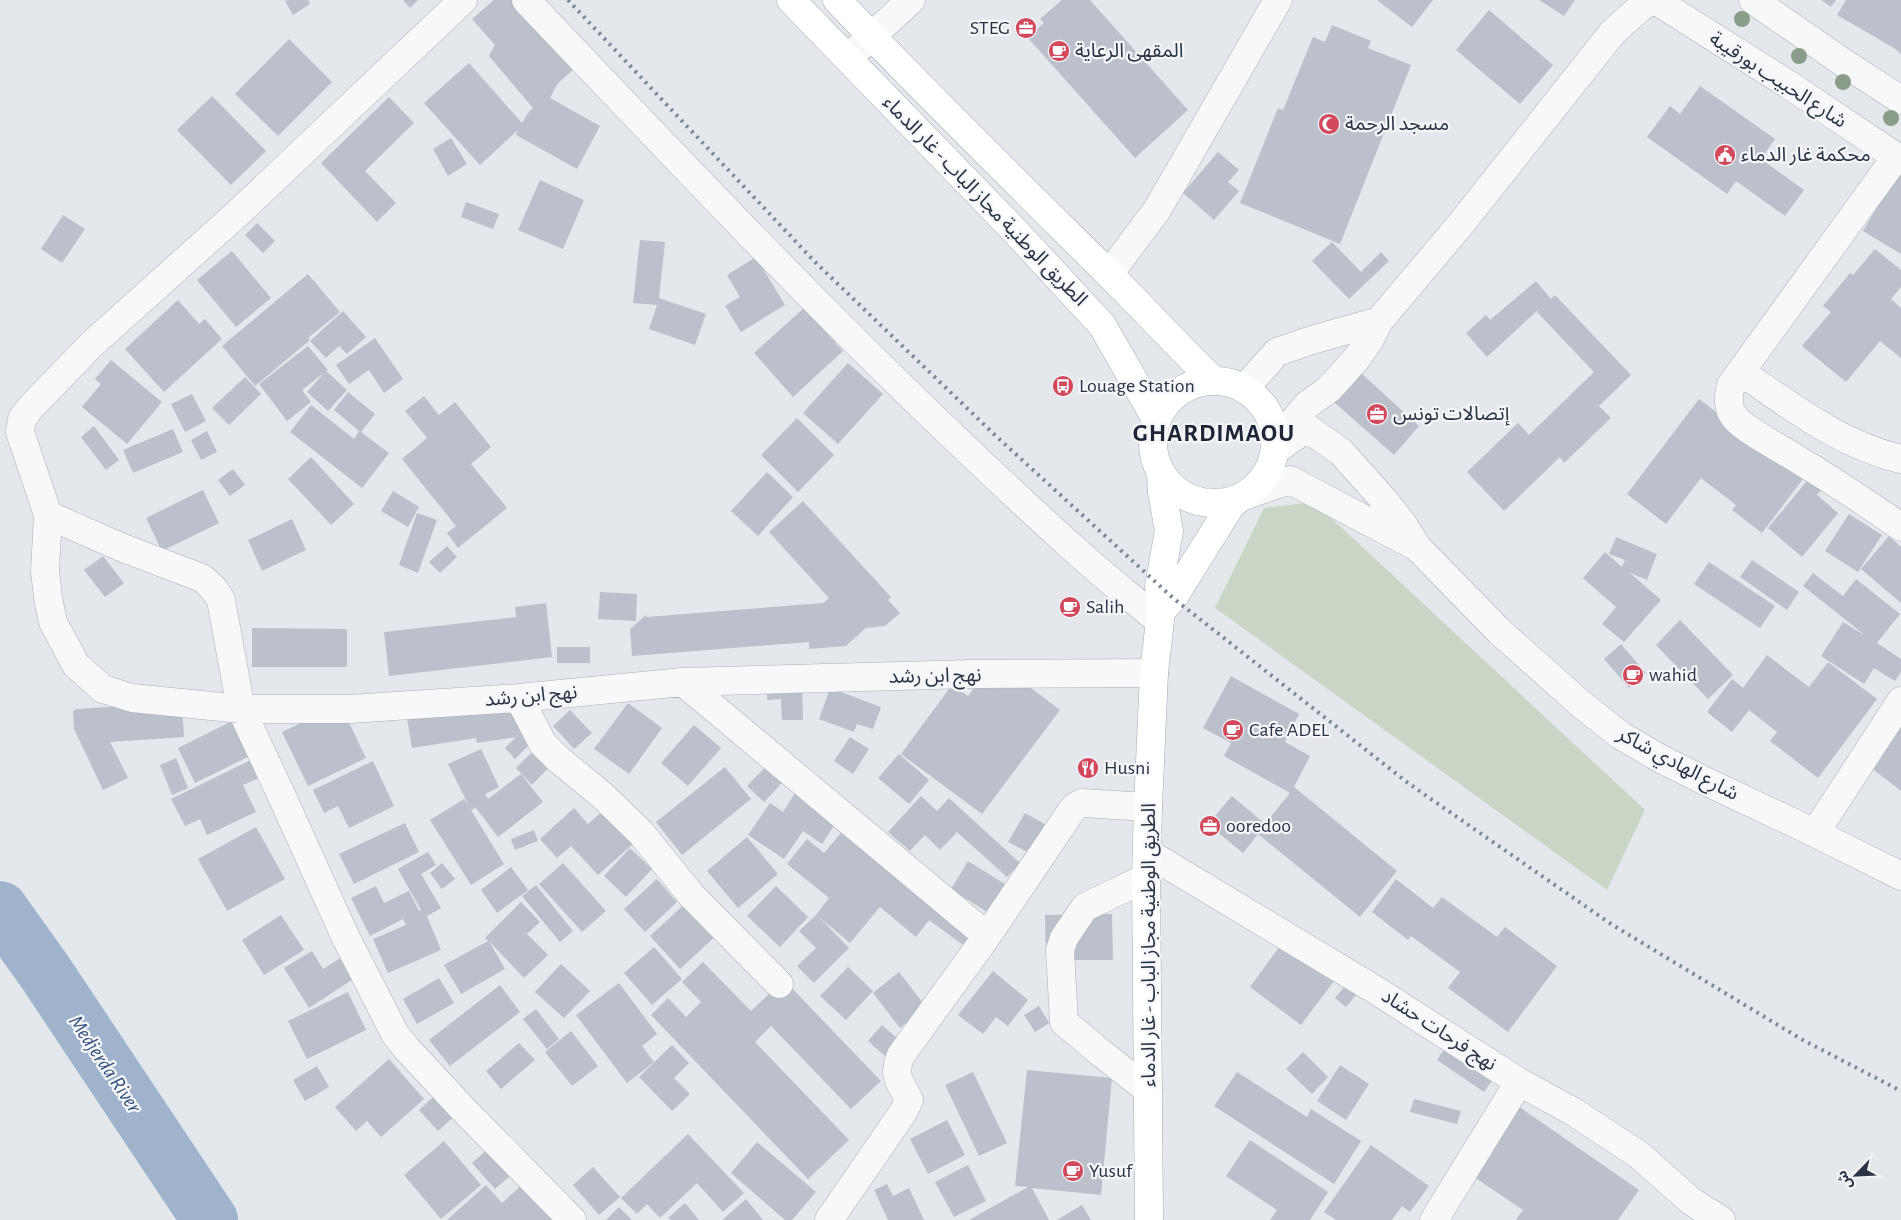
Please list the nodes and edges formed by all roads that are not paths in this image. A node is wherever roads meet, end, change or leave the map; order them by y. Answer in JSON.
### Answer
{"nodes":[{"id":1,"x":463,"y":0,"type":"edge"},
{"id":2,"x":526,"y":0,"type":"edge"},
{"id":3,"x":791,"y":0,"type":"edge"},
{"id":4,"x":837,"y":0,"type":"edge"},
{"id":5,"x":912,"y":0,"type":"edge"},
{"id":6,"x":1278,"y":0,"type":"edge"},
{"id":7,"x":1655,"y":0,"type":"edge"},
{"id":8,"x":1753,"y":0,"type":"edge"},
{"id":9,"x":871,"y":36,"type":"junction"},
{"id":10,"x":848,"y":58,"type":"junction"},
{"id":11,"x":1901,"y":100,"type":"edge"},
{"id":12,"x":1899,"y":159,"type":"edge"},
{"id":13,"x":1109,"y":274,"type":"junction"},
{"id":14,"x":1379,"y":321,"type":"junction"},
{"id":15,"x":1741,"y":372,"type":"junction"},
{"id":16,"x":1213,"y":380,"type":"junction"},
{"id":17,"x":1244,"y":389,"type":"junction"},
{"id":18,"x":1156,"y":418,"type":"junction"},
{"id":19,"x":1275,"y":447,"type":"junction"},
{"id":20,"x":1901,"y":459,"type":"edge"},
{"id":21,"x":1161,"y":483,"type":"junction"},
{"id":22,"x":1240,"y":498,"type":"junction"},
{"id":23,"x":48,"y":515,"type":"junction"},
{"id":24,"x":1901,"y":527,"type":"edge"},
{"id":25,"x":1418,"y":548,"type":"junction"},
{"id":26,"x":1160,"y":616,"type":"junction"},
{"id":27,"x":1154,"y":673,"type":"junction"},
{"id":28,"x":683,"y":682,"type":"junction"},
{"id":29,"x":519,"y":698,"type":"junction"},
{"id":30,"x":1901,"y":701,"type":"edge"},
{"id":31,"x":241,"y":709,"type":"junction"},
{"id":32,"x":1148,"y":807,"type":"junction"},
{"id":33,"x":1815,"y":833,"type":"junction"},
{"id":34,"x":1147,"y":866,"type":"junction"},
{"id":35,"x":1901,"y":876,"type":"edge"},
{"id":36,"x":987,"y":936,"type":"junction"},
{"id":37,"x":779,"y":984,"type":"dead end"},
{"id":38,"x":1519,"y":1082,"type":"junction"},
{"id":39,"x":1148,"y":1090,"type":"junction"},
{"id":40,"x":1718,"y":1219,"type":"edge"},
{"id":41,"x":572,"y":1220,"type":"edge"},
{"id":42,"x":829,"y":1220,"type":"edge"},
{"id":43,"x":1149,"y":1220,"type":"edge"},
{"id":44,"x":1434,"y":1220,"type":"edge"}],
"edges":[{"from":1,"to":23,"type":"street"},
{"from":2,"to":26,"type":"street"},
{"from":3,"to":10,"type":"main road","name":"الطريق الوطنية مجاز الباب - غار الدماء"},
{"from":4,"to":9,"type":"main road","name":"الطريق الوطنية مجاز الباب - غار الدماء"},
{"from":5,"to":9,"type":"street"},
{"from":6,"to":13,"type":"street"},
{"from":7,"to":12,"type":"street","name":"شارع الحبيب بورقيبة"},
{"from":7,"to":14,"type":"street"},
{"from":8,"to":11,"type":"street"},
{"from":9,"to":10,"type":"street"},
{"from":9,"to":13,"type":"main road","name":"الطريق الوطنية مجاز الباب - غار الدماء"},
{"from":10,"to":18,"type":"main road","name":"الطريق الوطنية مجاز الباب - غار الدماء"},
{"from":12,"to":15,"type":"street"},
{"from":13,"to":16,"type":"main road","name":"الطريق الوطنية مجاز الباب - غار الدماء"},
{"from":14,"to":17,"type":"street"},
{"from":14,"to":19,"type":"street"},
{"from":15,"to":20,"type":"street"},
{"from":15,"to":24,"type":"street"},
{"from":16,"to":17,"type":"main road"},
{"from":16,"to":18,"type":"main road"},
{"from":17,"to":19,"type":"main road"},
{"from":18,"to":21,"type":"main road"},
{"from":19,"to":22,"type":"main road"},
{"from":19,"to":25,"type":"street","name":"شارع الهادي شاكر"},
{"from":21,"to":22,"type":"main road"},
{"from":21,"to":26,"type":"main road","name":"الطريق الوطنية مجاز الباب - غار الدماء"},
{"from":22,"to":25,"type":"street","name":"شارع الهادي شاكر"},
{"from":22,"to":26,"type":"main road"},
{"from":23,"to":31,"type":"street"},
{"from":23,"to":31,"type":"street","name":"نهج ابن رشد"},
{"from":25,"to":33,"type":"street","name":"شارع الهادي شاكر"},
{"from":26,"to":27,"type":"main road","name":"الطريق الوطنية مجاز الباب - غار الدماء"},
{"from":27,"to":28,"type":"street","name":"نهج ابن رشد"},
{"from":27,"to":32,"type":"main road","name":"الطريق الوطنية مجاز الباب - غار الدماء"},
{"from":28,"to":29,"type":"street","name":"نهج ابن رشد"},
{"from":28,"to":36,"type":"street"},
{"from":29,"to":31,"type":"street","name":"نهج ابن رشد"},
{"from":29,"to":37,"type":"street"},
{"from":30,"to":33,"type":"street"},
{"from":31,"to":41,"type":"street"},
{"from":32,"to":34,"type":"main road","name":"الطريق الوطنية مجاز الباب - غار الدماء"},
{"from":32,"to":36,"type":"street"},
{"from":33,"to":35,"type":"street","name":"شارع الهادي شاكر"},
{"from":34,"to":38,"type":"street","name":"نهج فرحات حشاد"},
{"from":34,"to":39,"type":"main road","name":"الطريق الوطنية مجاز الباب - غار الدماء"},
{"from":34,"to":39,"type":"street"},
{"from":36,"to":42,"type":"street"},
{"from":38,"to":40,"type":"street","name":"نهج فرحات حشاد"},
{"from":38,"to":44,"type":"street"},
{"from":39,"to":43,"type":"main road","name":"الطريق الوطنية مجاز الباب - غار الدماء"}]}
